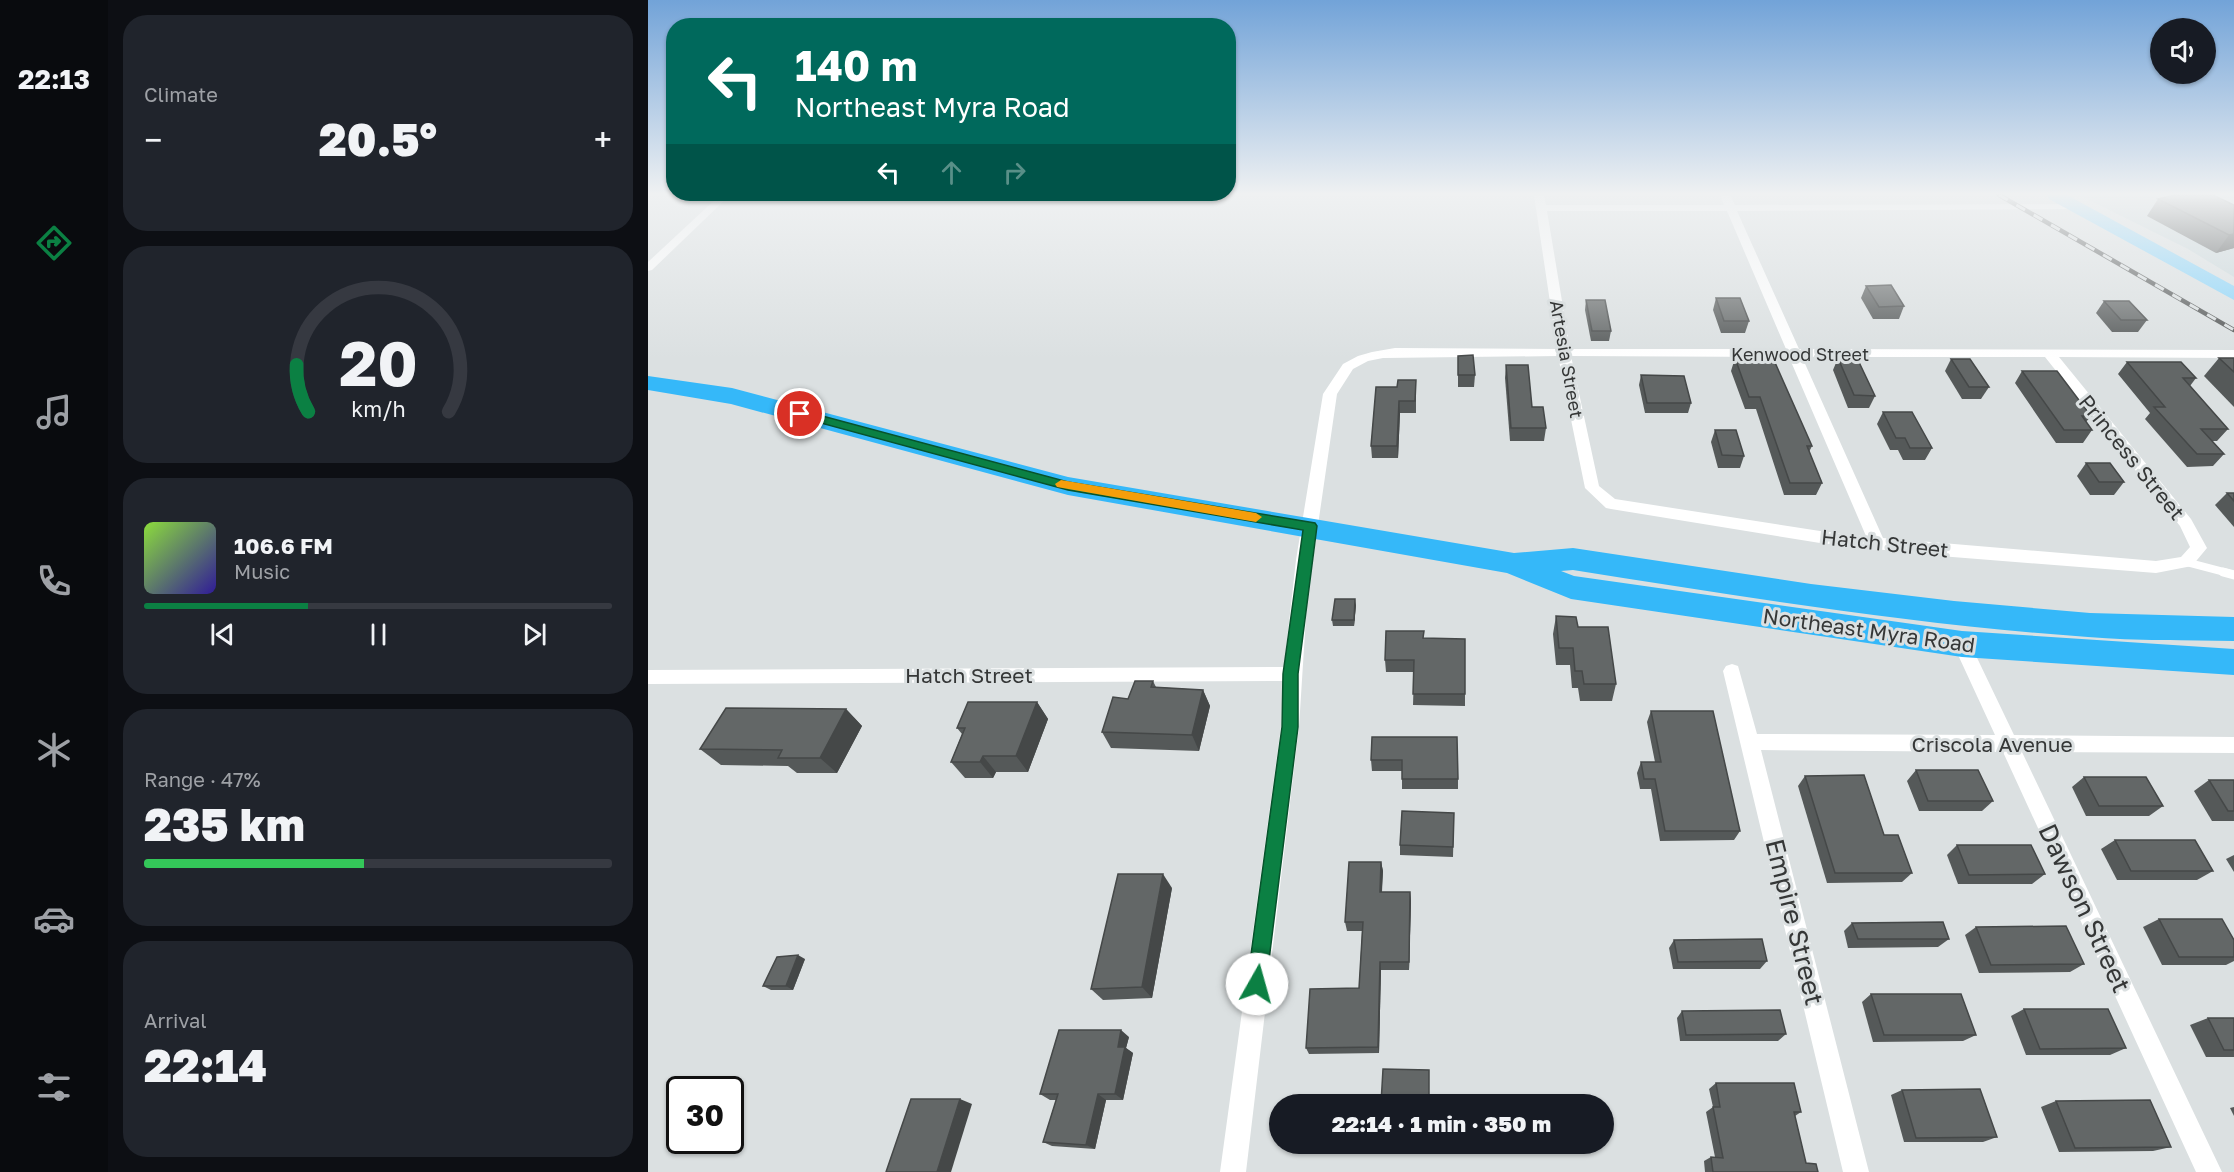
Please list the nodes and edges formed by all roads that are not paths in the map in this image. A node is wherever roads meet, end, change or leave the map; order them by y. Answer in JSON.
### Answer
{"nodes":[{"id":1,"x":667,"y":250,"type":"edge"},
{"id":2,"x":1548,"y":250,"type":"edge"},
{"id":3,"x":1749,"y":250,"type":"edge"},
{"id":4,"x":2153,"y":250,"type":"edge"},
{"id":5,"x":648,"y":268,"type":"edge"},
{"id":6,"x":2234,"y":294,"type":"edge"},
{"id":7,"x":1564,"y":354,"type":"junction"},
{"id":8,"x":1795,"y":354,"type":"junction"},
{"id":9,"x":2049,"y":354,"type":"junction"},
{"id":10,"x":2234,"y":354,"type":"edge"},
{"id":11,"x":648,"y":383,"type":"edge"},
{"id":12,"x":1592,"y":488,"type":"joint"},
{"id":13,"x":1310,"y":526,"type":"junction"},
{"id":14,"x":1877,"y":543,"type":"junction"},
{"id":15,"x":2186,"y":562,"type":"junction"},
{"id":16,"x":1510,"y":563,"type":"junction"},
{"id":17,"x":2234,"y":575,"type":"edge"},
{"id":18,"x":2234,"y":629,"type":"edge"},
{"id":19,"x":1962,"y":644,"type":"junction"},
{"id":20,"x":2234,"y":662,"type":"edge"},
{"id":21,"x":1732,"y":671,"type":"dead end"},
{"id":22,"x":1291,"y":674,"type":"junction"},
{"id":23,"x":648,"y":677,"type":"edge"},
{"id":24,"x":1751,"y":742,"type":"junction"},
{"id":25,"x":2008,"y":744,"type":"junction"},
{"id":26,"x":2234,"y":745,"type":"edge"},
{"id":27,"x":1233,"y":1172,"type":"edge"},
{"id":28,"x":1856,"y":1172,"type":"edge"},
{"id":29,"x":2209,"y":1172,"type":"edge"}],
"edges":[{"from":1,"to":5,"type":"street"},
{"from":2,"to":7,"type":"street","name":"Artesia Street"},
{"from":3,"to":8,"type":"street"},
{"from":4,"to":6,"type":"main road"},
{"from":7,"to":8,"type":"street","name":"Kenwood Street"},
{"from":7,"to":12,"type":"street","name":"Artesia Street"},
{"from":7,"to":13,"type":"street","name":"Kenwood Street"},
{"from":8,"to":9,"type":"street","name":"Kenwood Street"},
{"from":8,"to":14,"type":"street"},
{"from":9,"to":10,"type":"street","name":"Kenwood Street"},
{"from":9,"to":15,"type":"street","name":"Princess Street"},
{"from":11,"to":13,"type":"highway","name":"Northeast Myra Road"},
{"from":12,"to":14,"type":"street","name":"Hatch Street"},
{"from":13,"to":16,"type":"highway","name":"Northeast Myra Road"},
{"from":13,"to":22,"type":"street"},
{"from":14,"to":15,"type":"street","name":"Hatch Street"},
{"from":15,"to":17,"type":"lane"},
{"from":16,"to":18,"type":"highway","name":"Northeast Myra Road"},
{"from":16,"to":19,"type":"highway","name":"Northeast Myra Road"},
{"from":19,"to":20,"type":"highway","name":"Northeast Myra Road"},
{"from":19,"to":25,"type":"street","name":"Dawson Street"},
{"from":21,"to":24,"type":"street","name":"Empire Street"},
{"from":22,"to":23,"type":"street","name":"Hatch Street"},
{"from":22,"to":27,"type":"street"},
{"from":24,"to":25,"type":"street","name":"Criscola Avenue"},
{"from":24,"to":28,"type":"street","name":"Empire Street"},
{"from":25,"to":26,"type":"street","name":"Criscola Avenue"},
{"from":25,"to":29,"type":"street","name":"Dawson Street"}]}
